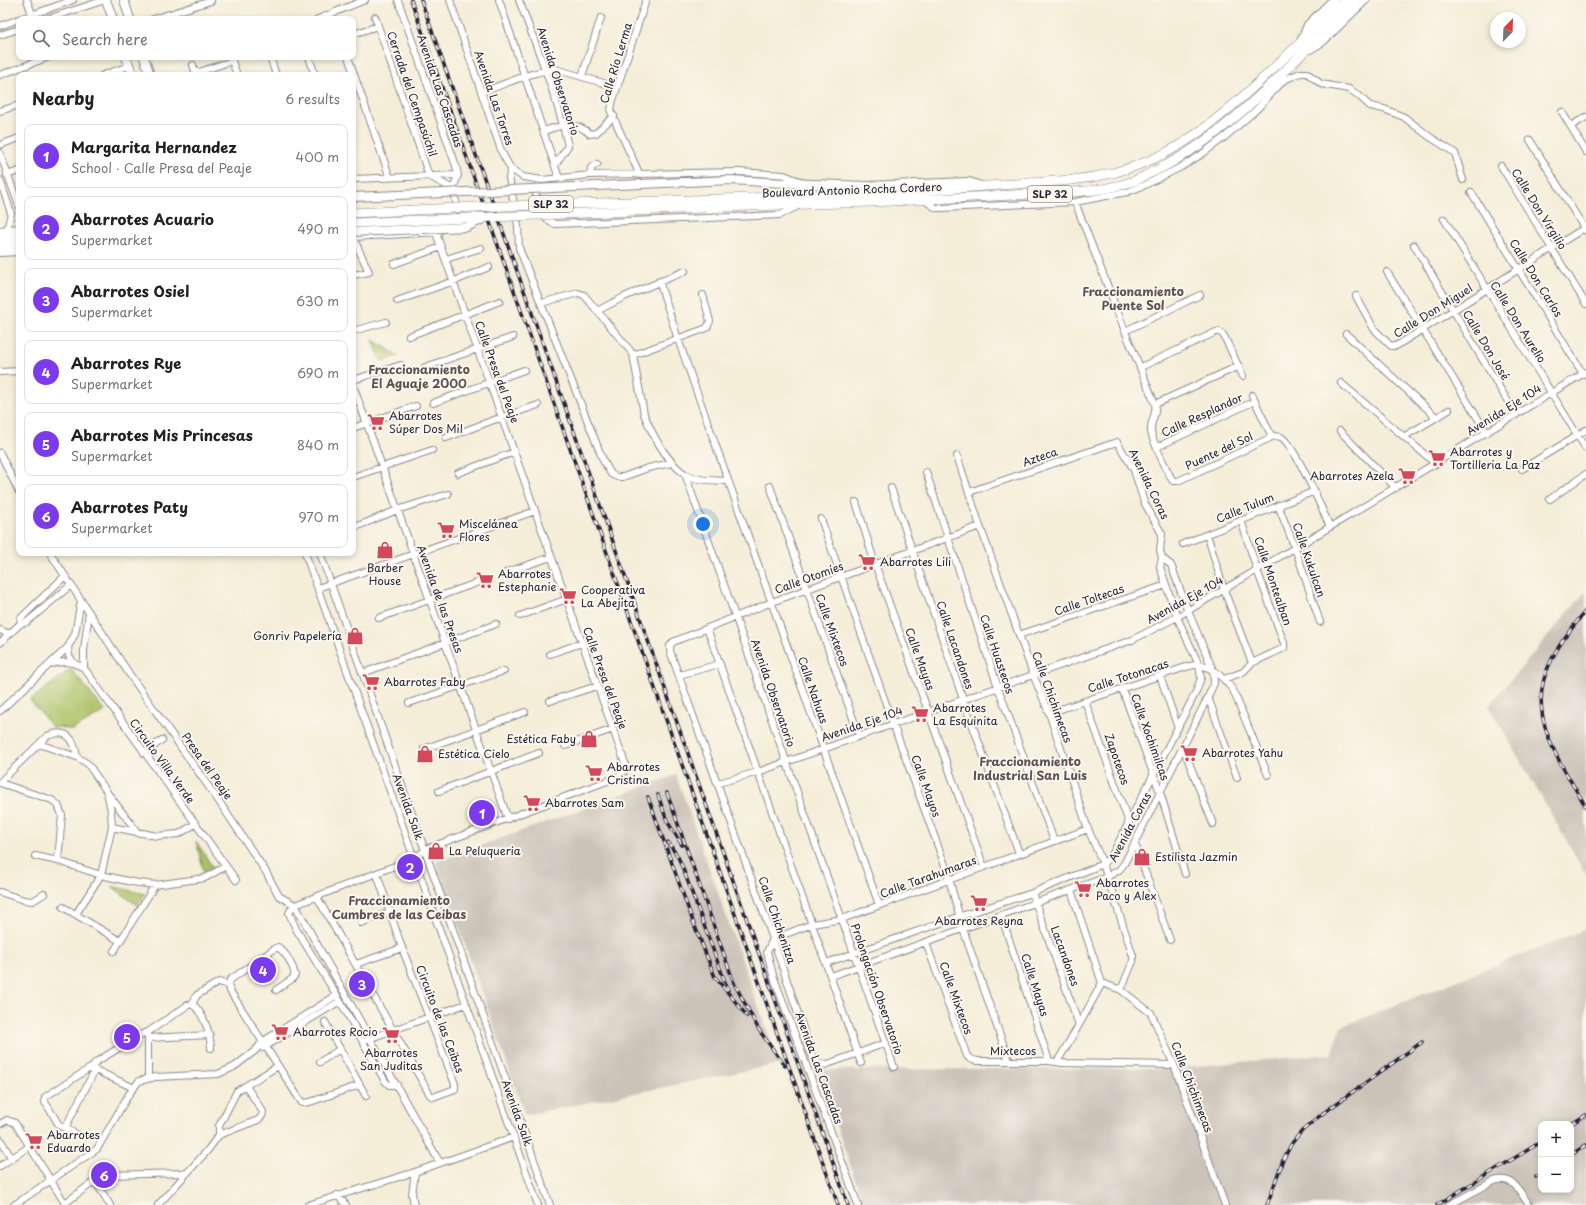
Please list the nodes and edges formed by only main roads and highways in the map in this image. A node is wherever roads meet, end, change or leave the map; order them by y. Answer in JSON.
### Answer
{"nodes":[{"id":1,"x":105,"y":0,"type":"edge"},
{"id":2,"x":124,"y":0,"type":"edge"},
{"id":3,"x":1355,"y":0,"type":"edge"},
{"id":4,"x":1366,"y":0,"type":"edge"},
{"id":5,"x":1340,"y":4,"type":"edge"},
{"id":6,"x":112,"y":16,"type":"edge"},
{"id":7,"x":129,"y":16,"type":"edge"},
{"id":8,"x":1302,"y":48,"type":"junction"},
{"id":9,"x":127,"y":60,"type":"edge"},
{"id":10,"x":146,"y":60,"type":"edge"},
{"id":11,"x":132,"y":72,"type":"edge"},
{"id":12,"x":149,"y":72,"type":"edge"},
{"id":13,"x":982,"y":186,"type":"junction"},
{"id":14,"x":356,"y":197,"type":"edge"},
{"id":15,"x":749,"y":202,"type":"junction"},
{"id":16,"x":356,"y":213,"type":"edge"},
{"id":17,"x":485,"y":218,"type":"junction"},
{"id":18,"x":356,"y":223,"type":"edge"},
{"id":19,"x":16,"y":231,"type":"edge"},
{"id":20,"x":356,"y":232,"type":"edge"},
{"id":21,"x":16,"y":237,"type":"edge"},
{"id":22,"x":2,"y":240,"type":"edge"},
{"id":23,"x":16,"y":243,"type":"edge"},
{"id":24,"x":16,"y":249,"type":"edge"}],
"edges":[{"from":1,"to":6,"type":"main road"},
{"from":2,"to":7,"type":"main road"},
{"from":3,"to":5,"type":"highway","name":"Boulevard Antonio Rocha Cordero","number":"SLP 32"},
{"from":4,"to":8,"type":"main road","name":"Boulevard Antonio Rocha Cordero","number":"SLP 32"},
{"from":5,"to":8,"type":"highway","name":"Boulevard Antonio Rocha Cordero","number":"SLP 32"},
{"from":8,"to":13,"type":"highway","name":"Boulevard Antonio Rocha Cordero","number":"SLP 32"},
{"from":8,"to":15,"type":"highway","name":"Boulevard Antonio Rocha Cordero","number":"SLP 32"},
{"from":9,"to":11,"type":"main road"},
{"from":10,"to":12,"type":"main road"},
{"from":13,"to":14,"type":"main road","bridge":true},
{"from":13,"to":15,"type":"highway","name":"Boulevard Antonio Rocha Cordero","number":"SLP 32"},
{"from":15,"to":16,"type":"highway","name":"Boulevard Antonio Rocha Cordero","number":"SLP 32","bridge":true},
{"from":15,"to":17,"type":"highway","name":"Boulevard Antonio Rocha Cordero","number":"SLP 32","bridge":true},
{"from":17,"to":18,"type":"highway","name":"Boulevard Antonio Rocha Cordero","number":"SLP 32","bridge":true},
{"from":17,"to":20,"type":"main road","bridge":true},
{"from":19,"to":22,"type":"main road"},
{"from":21,"to":22,"type":"highway"},
{"from":22,"to":23,"type":"highway"},
{"from":22,"to":24,"type":"main road"}]}
